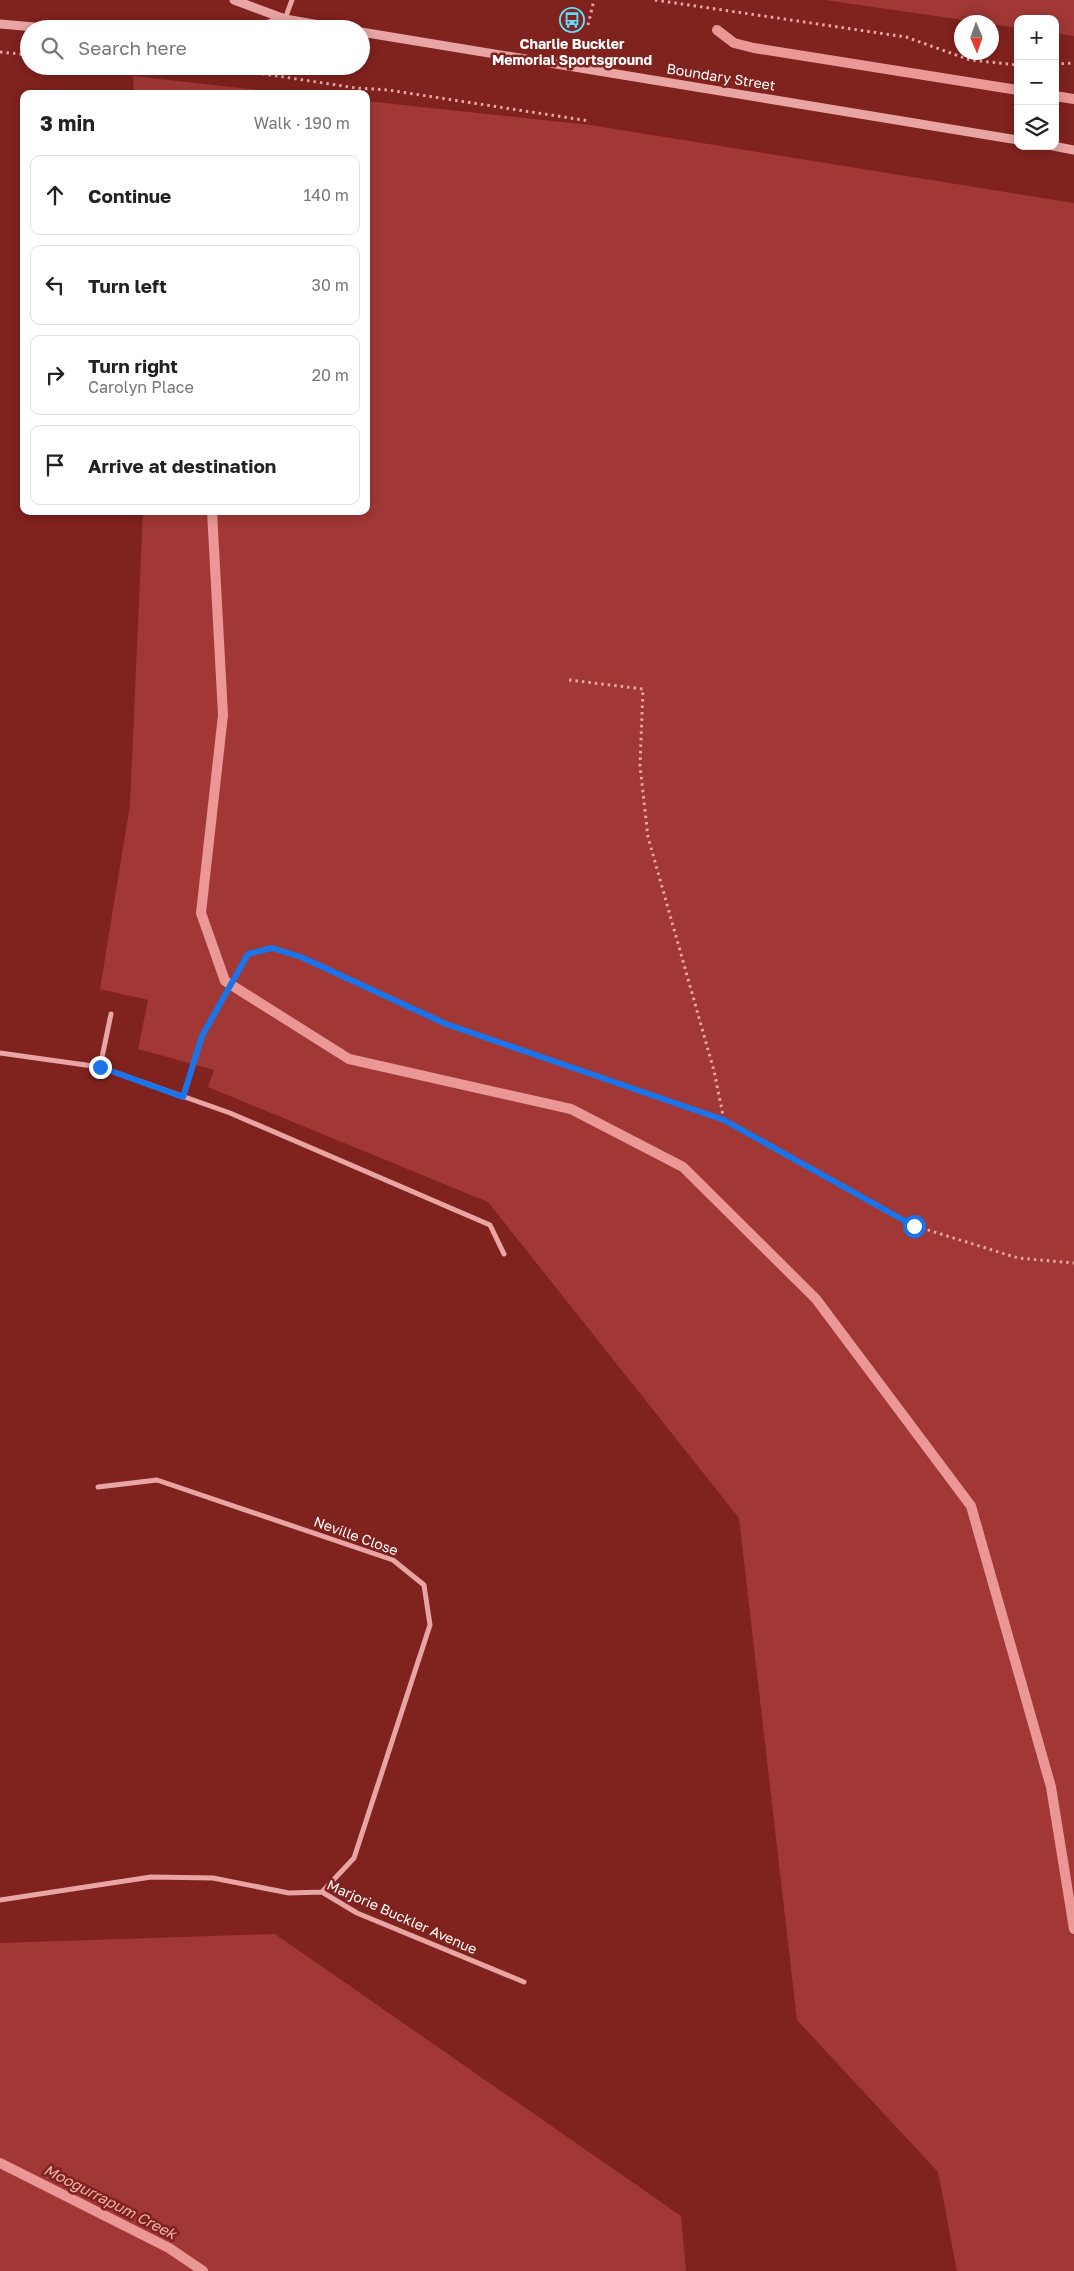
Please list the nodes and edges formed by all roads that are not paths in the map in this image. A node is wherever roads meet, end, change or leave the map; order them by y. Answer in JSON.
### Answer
{"nodes":[{"id":1,"x":234,"y":0,"type":"edge"},
{"id":2,"x":292,"y":0,"type":"edge"},
{"id":3,"x":285,"y":19,"type":"junction"},
{"id":4,"x":282,"y":20,"type":"edge"},
{"id":5,"x":291,"y":20,"type":"edge"},
{"id":6,"x":0,"y":24,"type":"edge"},
{"id":7,"x":20,"y":26,"type":"edge"},
{"id":8,"x":370,"y":33,"type":"edge"},
{"id":9,"x":1014,"y":139,"type":"edge"},
{"id":10,"x":1059,"y":147,"type":"edge"},
{"id":11,"x":1074,"y":150,"type":"edge"},
{"id":12,"x":110,"y":1014,"type":"dead end"},
{"id":13,"x":0,"y":1053,"type":"edge"},
{"id":14,"x":100,"y":1067,"type":"junction"},
{"id":15,"x":504,"y":1254,"type":"dead end"},
{"id":16,"x":98,"y":1487,"type":"dead end"},
{"id":17,"x":322,"y":1892,"type":"junction"},
{"id":18,"x":0,"y":1900,"type":"edge"},
{"id":19,"x":524,"y":1982,"type":"dead end"}],
"edges":[{"from":1,"to":3,"type":"street"},
{"from":2,"to":3,"type":"street"},
{"from":3,"to":4,"type":"street"},
{"from":3,"to":5,"type":"street"},
{"from":6,"to":7,"type":"street"},
{"from":8,"to":9,"type":"street","name":"Boundary Street"},
{"from":10,"to":11,"type":"street"},
{"from":12,"to":14,"type":"street"},
{"from":13,"to":14,"type":"street"},
{"from":14,"to":15,"type":"street"},
{"from":16,"to":17,"type":"street","name":"Neville Close"},
{"from":17,"to":18,"type":"street","name":"Marjorie Buckler Avenue"},
{"from":17,"to":19,"type":"street","name":"Marjorie Buckler Avenue"}]}
